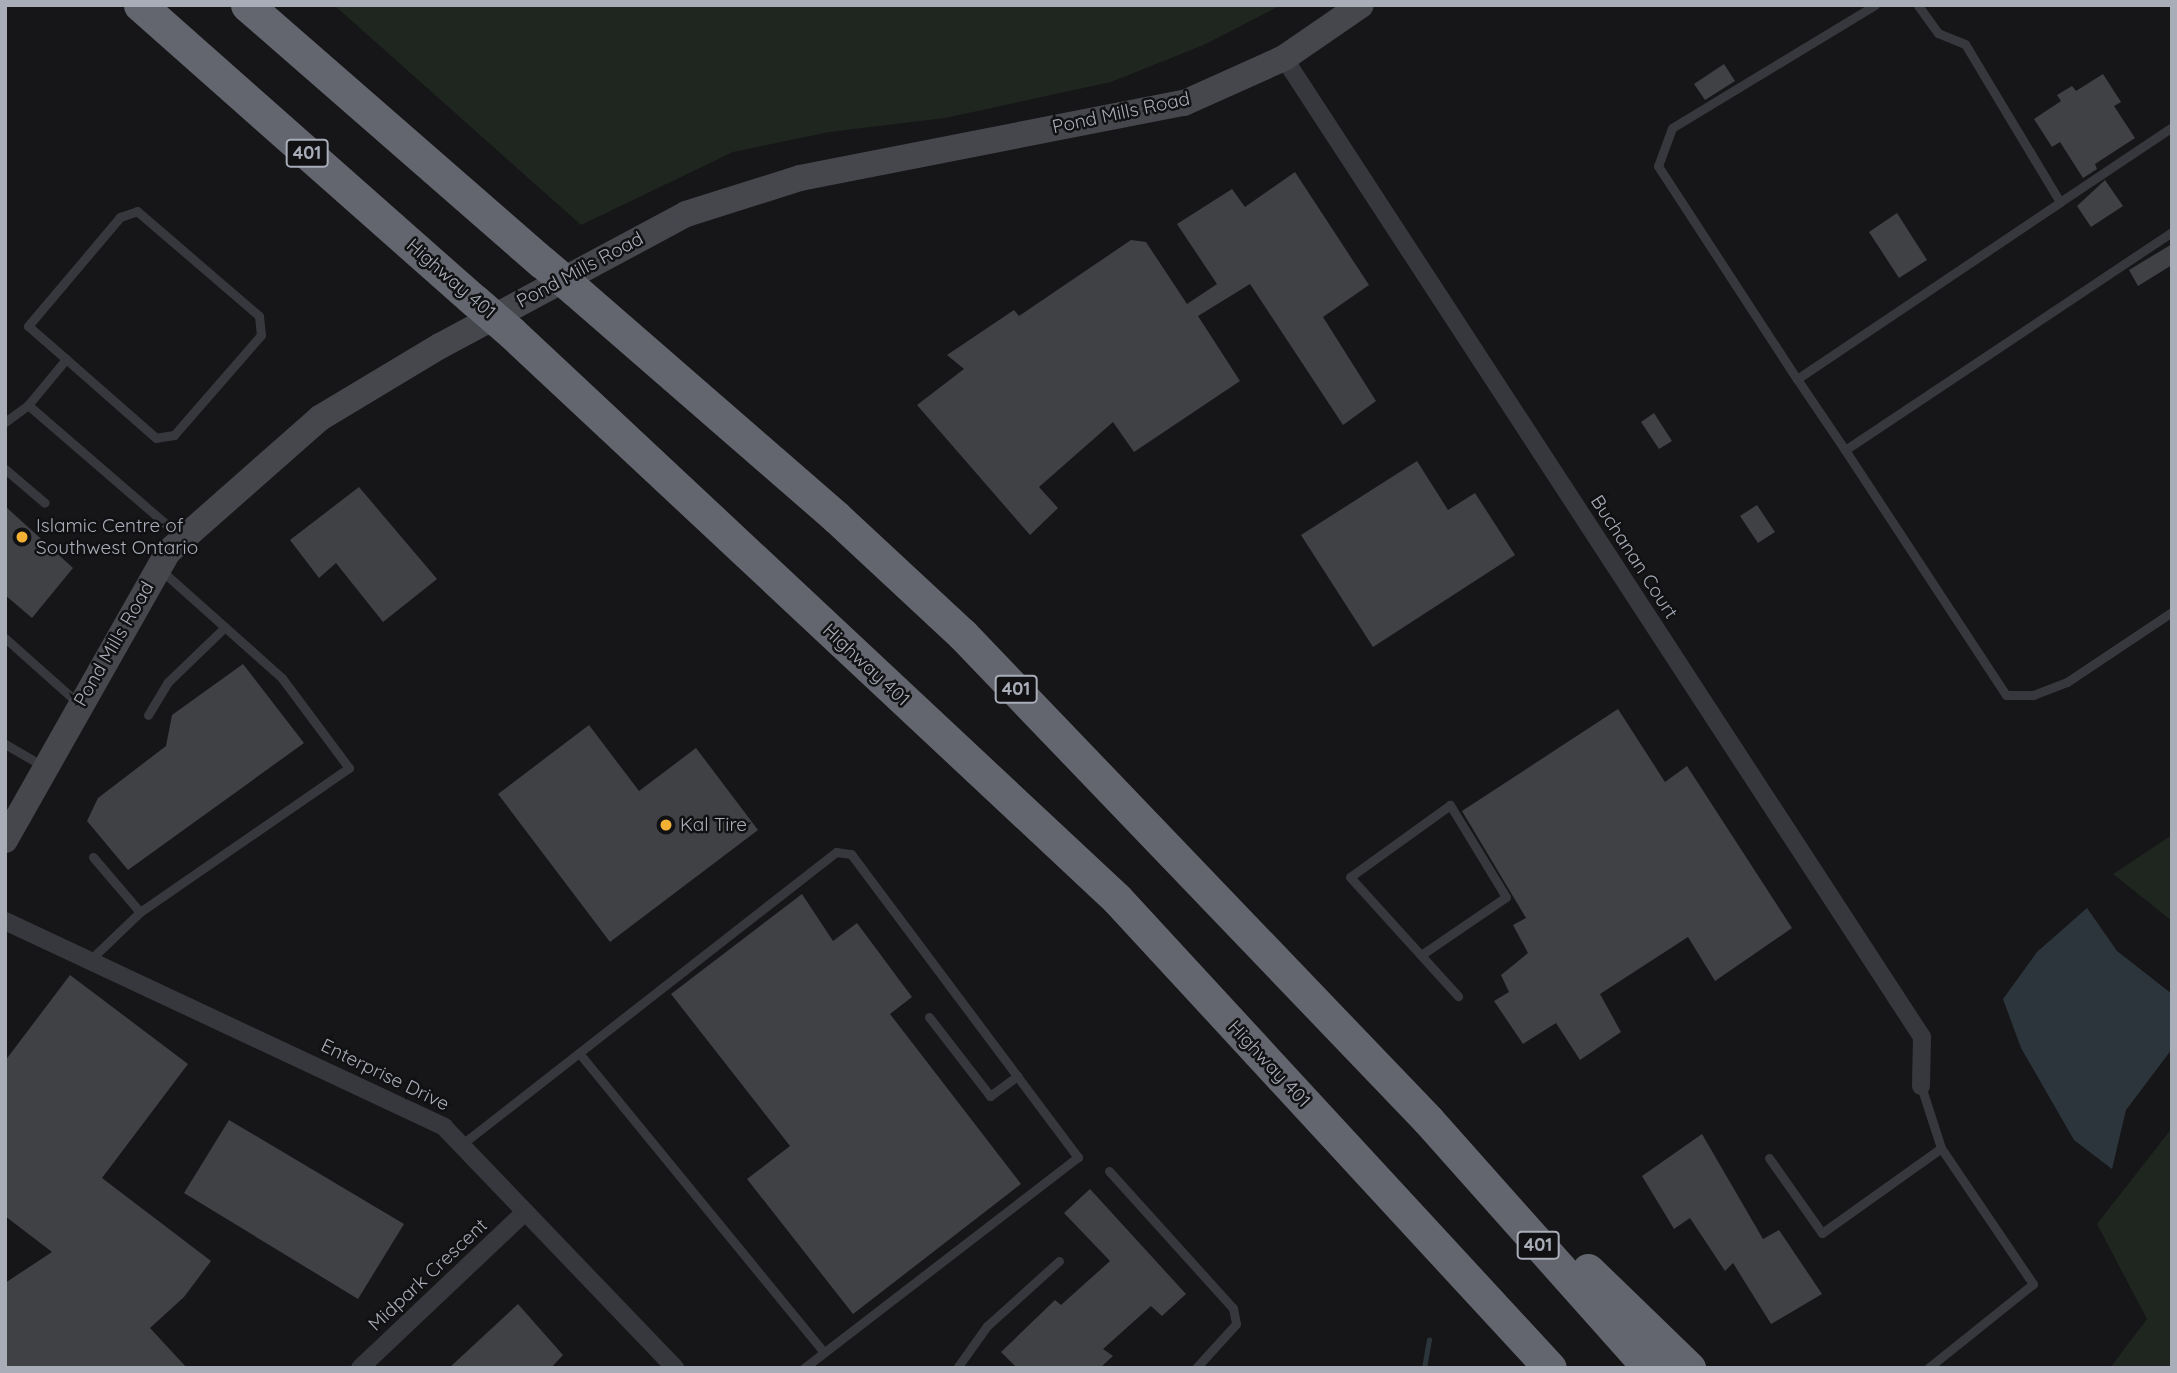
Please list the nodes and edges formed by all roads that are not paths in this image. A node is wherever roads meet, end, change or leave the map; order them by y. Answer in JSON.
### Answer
{"nodes":[{"id":1,"x":139,"y":5,"type":"edge"},
{"id":2,"x":247,"y":5,"type":"edge"},
{"id":3,"x":1361,"y":5,"type":"edge"},
{"id":4,"x":1875,"y":5,"type":"edge"},
{"id":5,"x":1918,"y":5,"type":"edge"},
{"id":6,"x":1284,"y":58,"type":"junction"},
{"id":7,"x":2172,"y":127,"type":"edge"},
{"id":8,"x":2060,"y":202,"type":"junction"},
{"id":9,"x":2172,"y":232,"type":"edge"},
{"id":10,"x":66,"y":359,"type":"junction"},
{"id":11,"x":1797,"y":379,"type":"junction"},
{"id":12,"x":28,"y":405,"type":"junction"},
{"id":13,"x":5,"y":422,"type":"edge"},
{"id":14,"x":1845,"y":450,"type":"junction"},
{"id":15,"x":5,"y":469,"type":"edge"},
{"id":16,"x":46,"y":503,"type":"dead end"},
{"id":17,"x":183,"y":538,"type":"junction"},
{"id":18,"x":158,"y":568,"type":"junction"},
{"id":19,"x":2172,"y":612,"type":"edge"},
{"id":20,"x":225,"y":627,"type":"junction"},
{"id":21,"x":5,"y":638,"type":"edge"},
{"id":22,"x":79,"y":704,"type":"junction"},
{"id":23,"x":148,"y":715,"type":"dead end"},
{"id":24,"x":5,"y":744,"type":"edge"},
{"id":25,"x":43,"y":766,"type":"junction"},
{"id":26,"x":5,"y":840,"type":"edge"},
{"id":27,"x":93,"y":857,"type":"dead end"},
{"id":28,"x":140,"y":912,"type":"junction"},
{"id":29,"x":5,"y":921,"type":"edge"},
{"id":30,"x":1420,"y":955,"type":"junction"},
{"id":31,"x":90,"y":960,"type":"junction"},
{"id":32,"x":1458,"y":996,"type":"dead end"},
{"id":33,"x":929,"y":1017,"type":"dead end"},
{"id":34,"x":579,"y":1053,"type":"junction"},
{"id":35,"x":1018,"y":1076,"type":"junction"},
{"id":36,"x":1921,"y":1086,"type":"joint"},
{"id":37,"x":1428,"y":1120,"type":"junction"},
{"id":38,"x":461,"y":1145,"type":"junction"},
{"id":39,"x":1941,"y":1148,"type":"junction"},
{"id":40,"x":1769,"y":1158,"type":"dead end"},
{"id":41,"x":1109,"y":1171,"type":"dead end"},
{"id":42,"x":525,"y":1213,"type":"junction"},
{"id":43,"x":1059,"y":1261,"type":"dead end"},
{"id":44,"x":824,"y":1352,"type":"junction"},
{"id":45,"x":1200,"y":1367,"type":"edge"},
{"id":46,"x":360,"y":1368,"type":"edge"},
{"id":47,"x":675,"y":1368,"type":"edge"},
{"id":48,"x":804,"y":1368,"type":"edge"},
{"id":49,"x":957,"y":1368,"type":"edge"},
{"id":50,"x":1550,"y":1368,"type":"edge"},
{"id":51,"x":1649,"y":1368,"type":"edge"},
{"id":52,"x":1689,"y":1368,"type":"edge"},
{"id":53,"x":1928,"y":1368,"type":"edge"}],
"edges":[{"from":1,"to":50,"type":"highway","name":"Highway 401","number":"401","bridge":true},
{"from":2,"to":37,"type":"highway","number":"401","bridge":true},
{"from":3,"to":6,"type":"main road","name":"Pond Mills Road"},
{"from":4,"to":11,"type":"lane"},
{"from":5,"to":8,"type":"lane"},
{"from":6,"to":17,"type":"main road","name":"Pond Mills Road"},
{"from":6,"to":36,"type":"street","name":"Buchanan Court"},
{"from":7,"to":8,"type":"lane"},
{"from":8,"to":11,"type":"lane"},
{"from":9,"to":14,"type":"lane"},
{"from":10,"to":10,"type":"lane"},
{"from":10,"to":12,"type":"lane"},
{"from":11,"to":14,"type":"lane"},
{"from":12,"to":13,"type":"lane"},
{"from":12,"to":17,"type":"lane"},
{"from":14,"to":19,"type":"lane"},
{"from":15,"to":16,"type":"lane"},
{"from":17,"to":18,"type":"main road","name":"Pond Mills Road"},
{"from":18,"to":20,"type":"lane"},
{"from":18,"to":22,"type":"main road","name":"Pond Mills Road"},
{"from":20,"to":23,"type":"lane"},
{"from":20,"to":28,"type":"lane"},
{"from":21,"to":22,"type":"lane"},
{"from":22,"to":25,"type":"main road","name":"Pond Mills Road"},
{"from":24,"to":25,"type":"lane"},
{"from":25,"to":26,"type":"main road","name":"Pond Mills Road"},
{"from":27,"to":28,"type":"lane"},
{"from":28,"to":31,"type":"lane"},
{"from":29,"to":31,"type":"street","name":"Enterprise Drive"},
{"from":30,"to":30,"type":"lane"},
{"from":30,"to":32,"type":"lane"},
{"from":31,"to":38,"type":"street","name":"Enterprise Drive"},
{"from":33,"to":35,"type":"lane"},
{"from":34,"to":35,"type":"lane"},
{"from":34,"to":38,"type":"lane"},
{"from":34,"to":44,"type":"lane"},
{"from":35,"to":44,"type":"lane"},
{"from":36,"to":39,"type":"lane"},
{"from":37,"to":51,"type":"highway","number":"401"},
{"from":37,"to":52,"type":"highway"},
{"from":38,"to":42,"type":"street","name":"Enterprise Drive"},
{"from":39,"to":40,"type":"lane"},
{"from":39,"to":53,"type":"lane"},
{"from":41,"to":45,"type":"lane"},
{"from":42,"to":46,"type":"street","name":"Midpark Crescent"},
{"from":42,"to":47,"type":"street","name":"Enterprise Drive"},
{"from":43,"to":49,"type":"lane"},
{"from":44,"to":48,"type":"lane"}]}
